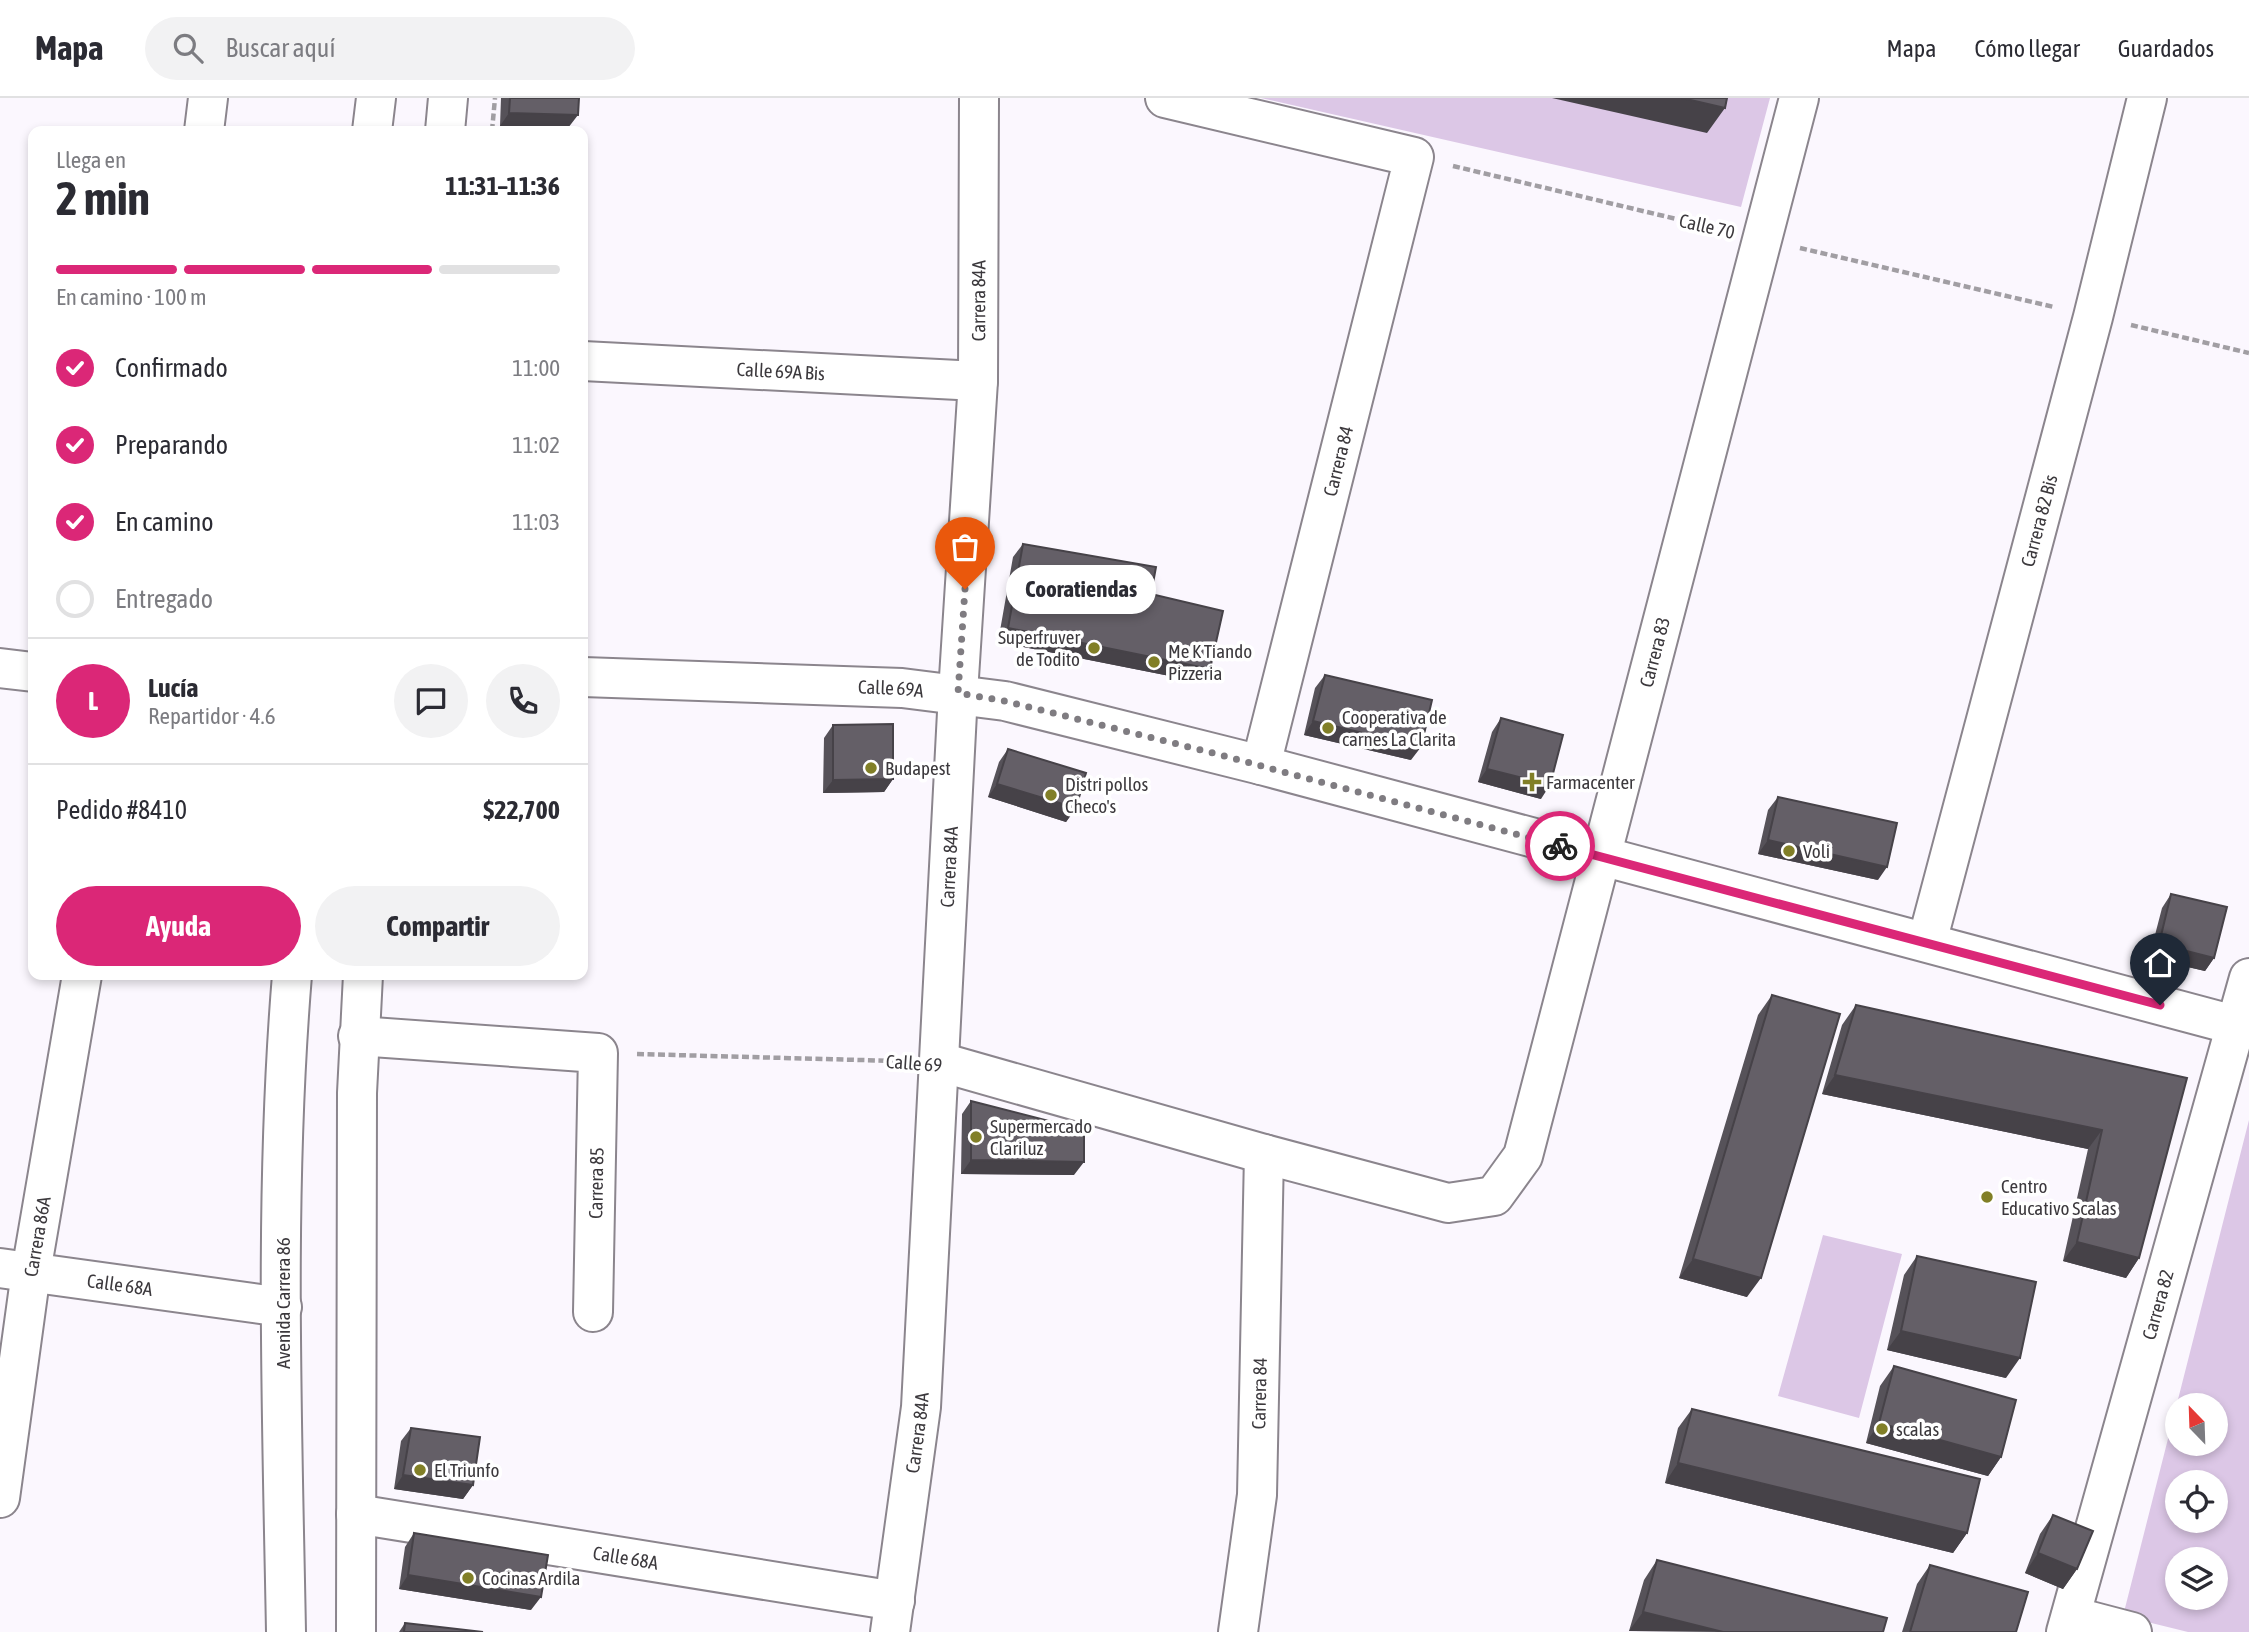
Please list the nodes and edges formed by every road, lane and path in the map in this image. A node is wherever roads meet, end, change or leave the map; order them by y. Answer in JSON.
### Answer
{"nodes":[{"id":1,"x":208,"y":98,"type":"edge"},
{"id":2,"x":376,"y":98,"type":"edge"},
{"id":3,"x":448,"y":98,"type":"edge"},
{"id":4,"x":495,"y":98,"type":"edge"},
{"id":5,"x":979,"y":98,"type":"edge"},
{"id":6,"x":1165,"y":98,"type":"edge"},
{"id":7,"x":1799,"y":98,"type":"edge"},
{"id":8,"x":2147,"y":98,"type":"edge"},
{"id":9,"x":205,"y":126,"type":"edge"},
{"id":10,"x":373,"y":126,"type":"edge"},
{"id":11,"x":445,"y":126,"type":"edge"},
{"id":12,"x":492,"y":126,"type":"edge"},
{"id":13,"x":1414,"y":157,"type":"junction"},
{"id":14,"x":1762,"y":239,"type":"junction"},
{"id":15,"x":2093,"y":317,"type":"junction"},
{"id":16,"x":2249,"y":353,"type":"edge"},
{"id":17,"x":588,"y":362,"type":"edge"},
{"id":18,"x":978,"y":381,"type":"junction"},
{"id":19,"x":0,"y":668,"type":"edge"},
{"id":20,"x":28,"y":671,"type":"edge"},
{"id":21,"x":588,"y":677,"type":"edge"},
{"id":22,"x":958,"y":693,"type":"junction"},
{"id":23,"x":1261,"y":765,"type":"junction"},
{"id":24,"x":1602,"y":857,"type":"junction"},
{"id":25,"x":1927,"y":942,"type":"junction"},
{"id":26,"x":2249,"y":978,"type":"edge"},
{"id":27,"x":81,"y":980,"type":"edge"},
{"id":28,"x":292,"y":980,"type":"edge"},
{"id":29,"x":363,"y":980,"type":"edge"},
{"id":30,"x":2243,"y":1028,"type":"edge"},
{"id":31,"x":358,"y":1037,"type":"junction"},
{"id":32,"x":598,"y":1053,"type":"junction"},
{"id":33,"x":940,"y":1062,"type":"junction"},
{"id":34,"x":1264,"y":1154,"type":"junction"},
{"id":35,"x":1494,"y":1196,"type":"joint"},
{"id":36,"x":15,"y":1270,"type":"edge"},
{"id":37,"x":282,"y":1307,"type":"junction"},
{"id":38,"x":593,"y":1312,"type":"dead end"},
{"id":39,"x":0,"y":1498,"type":"edge"},
{"id":40,"x":356,"y":1514,"type":"junction"},
{"id":41,"x":892,"y":1616,"type":"edge"},
{"id":42,"x":2069,"y":1624,"type":"edge"},
{"id":43,"x":286,"y":1632,"type":"edge"},
{"id":44,"x":356,"y":1632,"type":"edge"},
{"id":45,"x":1238,"y":1632,"type":"edge"},
{"id":46,"x":2132,"y":1632,"type":"edge"}],
"edges":[{"from":1,"to":9,"type":"street"},
{"from":2,"to":10,"type":"street"},
{"from":3,"to":11,"type":"street"},
{"from":4,"to":12,"type":"path"},
{"from":5,"to":18,"type":"street","name":"Carrera 84A"},
{"from":6,"to":13,"type":"street"},
{"from":7,"to":14,"type":"street","name":"Carrera 83"},
{"from":8,"to":15,"type":"street","name":"Carrera 82 Bis"},
{"from":13,"to":14,"type":"path","name":"Calle 70"},
{"from":13,"to":23,"type":"street","name":"Carrera 84"},
{"from":14,"to":15,"type":"path","name":"Calle 70"},
{"from":14,"to":24,"type":"street","name":"Carrera 83"},
{"from":15,"to":16,"type":"path","name":"Calle 70"},
{"from":15,"to":25,"type":"street","name":"Carrera 82 Bis"},
{"from":17,"to":18,"type":"street","name":"Calle 69A Bis"},
{"from":18,"to":22,"type":"street","name":"Carrera 84A"},
{"from":19,"to":20,"type":"street"},
{"from":21,"to":22,"type":"street","name":"Calle 69A"},
{"from":22,"to":23,"type":"street","name":"Calle 69A"},
{"from":22,"to":33,"type":"street","name":"Carrera 84A"},
{"from":23,"to":24,"type":"street","name":"Calle 69A"},
{"from":24,"to":25,"type":"street","name":"Calle 69A"},
{"from":24,"to":35,"type":"street","name":"Carrera 83"},
{"from":25,"to":30,"type":"street","name":"Calle 69A"},
{"from":26,"to":30,"type":"street","name":"Carrera 82"},
{"from":27,"to":36,"type":"street","name":"Carrera 86A"},
{"from":28,"to":37,"type":"street","name":"Avenida Carrera 86"},
{"from":29,"to":31,"type":"street"},
{"from":30,"to":42,"type":"street","name":"Carrera 82"},
{"from":31,"to":32,"type":"street"},
{"from":31,"to":40,"type":"street"},
{"from":32,"to":33,"type":"path","name":"Calle 69"},
{"from":32,"to":38,"type":"street","name":"Carrera 85"},
{"from":33,"to":34,"type":"street","name":"Calle 69"},
{"from":33,"to":41,"type":"street","name":"Carrera 84A"},
{"from":34,"to":35,"type":"street","name":"Calle 69"},
{"from":34,"to":45,"type":"street","name":"Carrera 84"},
{"from":36,"to":37,"type":"street","name":"Calle 68A"},
{"from":36,"to":39,"type":"street","name":"Carrera 86A"},
{"from":37,"to":43,"type":"street","name":"Avenida Carrera 86"},
{"from":40,"to":41,"type":"street","name":"Calle 68A"},
{"from":40,"to":44,"type":"street"},
{"from":42,"to":46,"type":"street"}]}
